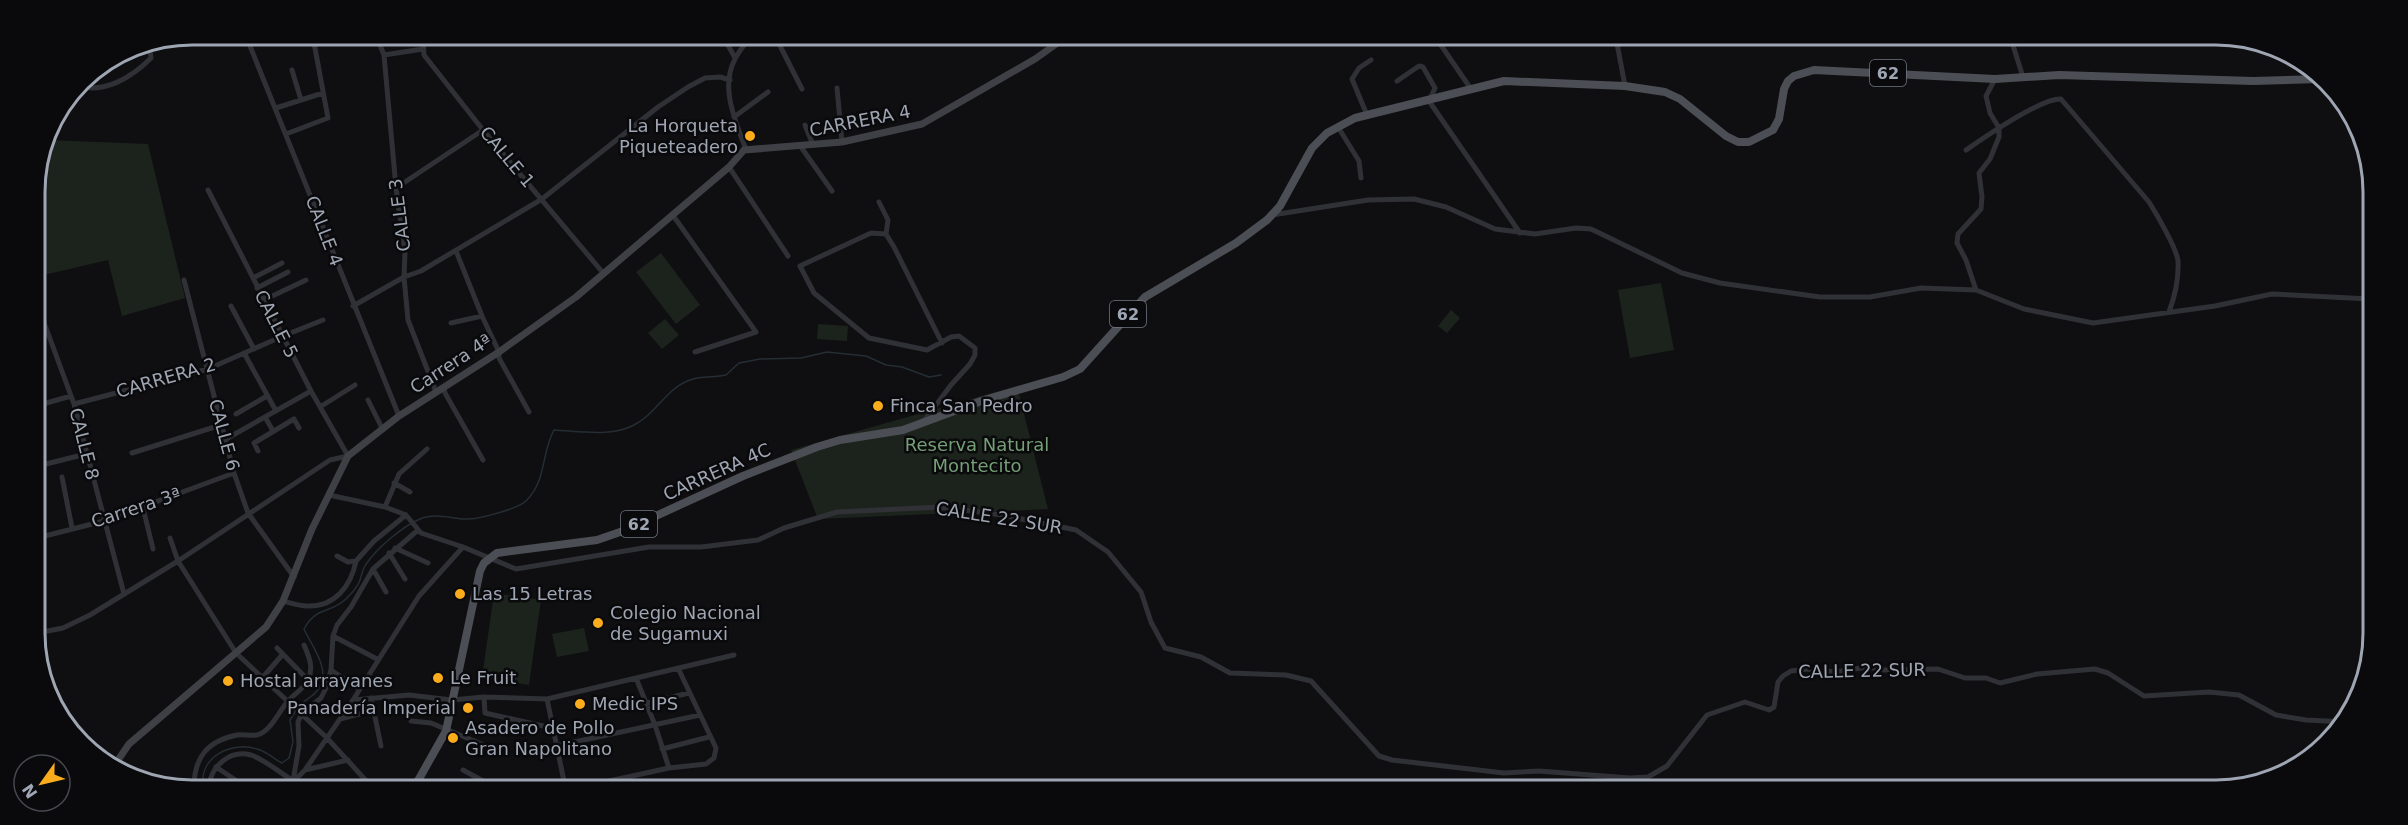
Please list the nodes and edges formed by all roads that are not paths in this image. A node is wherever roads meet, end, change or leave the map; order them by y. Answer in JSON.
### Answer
{"nodes":[{"id":1,"x":314,"y":45,"type":"edge"},
{"id":2,"x":380,"y":45,"type":"edge"},
{"id":3,"x":423,"y":45,"type":"edge"},
{"id":4,"x":728,"y":45,"type":"edge"},
{"id":5,"x":744,"y":45,"type":"edge"},
{"id":6,"x":780,"y":45,"type":"edge"},
{"id":7,"x":1055,"y":45,"type":"edge"},
{"id":8,"x":1441,"y":45,"type":"edge"},
{"id":9,"x":1617,"y":45,"type":"edge"},
{"id":10,"x":2013,"y":45,"type":"edge"},
{"id":11,"x":250,"y":46,"type":"dead end"},
{"id":12,"x":423,"y":49,"type":"junction"},
{"id":13,"x":150,"y":51,"type":"edge"},
{"id":14,"x":384,"y":55,"type":"junction"},
{"id":15,"x":735,"y":58,"type":"junction"},
{"id":16,"x":1371,"y":60,"type":"dead end"},
{"id":17,"x":292,"y":70,"type":"dead end"},
{"id":18,"x":2023,"y":77,"type":"junction"},
{"id":19,"x":1995,"y":79,"type":"junction"},
{"id":20,"x":2310,"y":79,"type":"edge"},
{"id":21,"x":730,"y":80,"type":"junction"},
{"id":22,"x":1397,"y":81,"type":"dead end"},
{"id":23,"x":1625,"y":86,"type":"junction"},
{"id":24,"x":89,"y":87,"type":"edge"},
{"id":25,"x":837,"y":88,"type":"dead end"},
{"id":26,"x":802,"y":89,"type":"dead end"},
{"id":27,"x":1470,"y":89,"type":"junction"},
{"id":28,"x":768,"y":92,"type":"dead end"},
{"id":29,"x":323,"y":93,"type":"junction"},
{"id":30,"x":301,"y":100,"type":"junction"},
{"id":31,"x":1429,"y":101,"type":"junction"},
{"id":32,"x":276,"y":108,"type":"junction"},
{"id":33,"x":1367,"y":115,"type":"junction"},
{"id":34,"x":734,"y":117,"type":"junction"},
{"id":35,"x":805,"y":124,"type":"dead end"},
{"id":36,"x":1338,"y":127,"type":"junction"},
{"id":37,"x":2000,"y":128,"type":"junction"},
{"id":38,"x":483,"y":130,"type":"junction"},
{"id":39,"x":286,"y":134,"type":"junction"},
{"id":40,"x":842,"y":142,"type":"junction"},
{"id":41,"x":813,"y":146,"type":"junction"},
{"id":42,"x":801,"y":147,"type":"junction"},
{"id":43,"x":744,"y":150,"type":"junction"},
{"id":44,"x":1966,"y":150,"type":"dead end"},
{"id":45,"x":729,"y":168,"type":"junction"},
{"id":46,"x":1361,"y":178,"type":"dead end"},
{"id":47,"x":396,"y":188,"type":"junction"},
{"id":48,"x":208,"y":190,"type":"dead end"},
{"id":49,"x":832,"y":191,"type":"dead end"},
{"id":50,"x":542,"y":199,"type":"junction"},
{"id":51,"x":879,"y":202,"type":"dead end"},
{"id":52,"x":672,"y":214,"type":"junction"},
{"id":53,"x":1272,"y":215,"type":"junction"},
{"id":54,"x":1520,"y":233,"type":"junction"},
{"id":55,"x":886,"y":234,"type":"junction"},
{"id":56,"x":456,"y":250,"type":"junction"},
{"id":57,"x":788,"y":256,"type":"dead end"},
{"id":58,"x":282,"y":263,"type":"dead end"},
{"id":59,"x":288,"y":272,"type":"dead end"},
{"id":60,"x":604,"y":274,"type":"junction"},
{"id":61,"x":404,"y":277,"type":"junction"},
{"id":62,"x":253,"y":278,"type":"junction"},
{"id":63,"x":184,"y":280,"type":"dead end"},
{"id":64,"x":306,"y":280,"type":"dead end"},
{"id":65,"x":257,"y":288,"type":"junction"},
{"id":66,"x":1976,"y":290,"type":"junction"},
{"id":67,"x":2363,"y":299,"type":"edge"},
{"id":68,"x":264,"y":300,"type":"junction"},
{"id":69,"x":231,"y":306,"type":"dead end"},
{"id":70,"x":353,"y":306,"type":"junction"},
{"id":71,"x":2169,"y":312,"type":"junction"},
{"id":72,"x":482,"y":316,"type":"junction"},
{"id":73,"x":323,"y":320,"type":"dead end"},
{"id":74,"x":451,"y":323,"type":"dead end"},
{"id":75,"x":45,"y":324,"type":"edge"},
{"id":76,"x":283,"y":336,"type":"junction"},
{"id":77,"x":942,"y":343,"type":"junction"},
{"id":78,"x":254,"y":349,"type":"junction"},
{"id":79,"x":499,"y":352,"type":"junction"},
{"id":80,"x":695,"y":352,"type":"dead end"},
{"id":81,"x":243,"y":353,"type":"junction"},
{"id":82,"x":208,"y":369,"type":"junction"},
{"id":83,"x":356,"y":385,"type":"dead end"},
{"id":84,"x":444,"y":387,"type":"junction"},
{"id":85,"x":311,"y":391,"type":"junction"},
{"id":86,"x":436,"y":392,"type":"junction"},
{"id":87,"x":71,"y":396,"type":"junction"},
{"id":88,"x":267,"y":396,"type":"junction"},
{"id":89,"x":368,"y":400,"type":"dead end"},
{"id":90,"x":45,"y":403,"type":"edge"},
{"id":91,"x":74,"y":404,"type":"junction"},
{"id":92,"x":320,"y":407,"type":"junction"},
{"id":93,"x":276,"y":411,"type":"junction"},
{"id":94,"x":529,"y":412,"type":"dead end"},
{"id":95,"x":236,"y":414,"type":"dead end"},
{"id":96,"x":399,"y":416,"type":"junction"},
{"id":97,"x":265,"y":417,"type":"junction"},
{"id":98,"x":924,"y":422,"type":"junction"},
{"id":99,"x":221,"y":425,"type":"junction"},
{"id":100,"x":299,"y":428,"type":"dead end"},
{"id":101,"x":382,"y":428,"type":"junction"},
{"id":102,"x":273,"y":431,"type":"junction"},
{"id":103,"x":226,"y":439,"type":"junction"},
{"id":104,"x":427,"y":449,"type":"dead end"},
{"id":105,"x":258,"y":451,"type":"dead end"},
{"id":106,"x":86,"y":453,"type":"junction"},
{"id":107,"x":132,"y":453,"type":"dead end"},
{"id":108,"x":348,"y":456,"type":"junction"},
{"id":109,"x":483,"y":460,"type":"dead end"},
{"id":110,"x":45,"y":464,"type":"edge"},
{"id":111,"x":234,"y":473,"type":"junction"},
{"id":112,"x":62,"y":477,"type":"dead end"},
{"id":113,"x":394,"y":483,"type":"junction"},
{"id":114,"x":410,"y":492,"type":"dead end"},
{"id":115,"x":329,"y":495,"type":"junction"},
{"id":116,"x":385,"y":507,"type":"junction"},
{"id":117,"x":142,"y":508,"type":"junction"},
{"id":118,"x":248,"y":513,"type":"junction"},
{"id":119,"x":104,"y":521,"type":"junction"},
{"id":120,"x":412,"y":522,"type":"junction"},
{"id":121,"x":72,"y":528,"type":"junction"},
{"id":122,"x":45,"y":536,"type":"edge"},
{"id":123,"x":170,"y":538,"type":"dead end"},
{"id":124,"x":464,"y":547,"type":"junction"},
{"id":125,"x":395,"y":548,"type":"junction"},
{"id":126,"x":153,"y":549,"type":"dead end"},
{"id":127,"x":389,"y":553,"type":"junction"},
{"id":128,"x":337,"y":556,"type":"dead end"},
{"id":129,"x":490,"y":557,"type":"junction"},
{"id":130,"x":178,"y":561,"type":"junction"},
{"id":131,"x":356,"y":561,"type":"junction"},
{"id":132,"x":428,"y":562,"type":"dead end"},
{"id":133,"x":373,"y":569,"type":"junction"},
{"id":134,"x":294,"y":577,"type":"junction"},
{"id":135,"x":405,"y":579,"type":"dead end"},
{"id":136,"x":386,"y":592,"type":"dead end"},
{"id":137,"x":124,"y":594,"type":"junction"},
{"id":138,"x":283,"y":601,"type":"junction"},
{"id":139,"x":45,"y":631,"type":"edge"},
{"id":140,"x":333,"y":636,"type":"junction"},
{"id":141,"x":304,"y":645,"type":"dead end"},
{"id":142,"x":277,"y":648,"type":"dead end"},
{"id":143,"x":236,"y":653,"type":"junction"},
{"id":144,"x":283,"y":654,"type":"junction"},
{"id":145,"x":734,"y":655,"type":"dead end"},
{"id":146,"x":377,"y":659,"type":"junction"},
{"id":147,"x":678,"y":668,"type":"junction"},
{"id":148,"x":331,"y":670,"type":"junction"},
{"id":149,"x":263,"y":677,"type":"junction"},
{"id":150,"x":636,"y":678,"type":"junction"},
{"id":151,"x":308,"y":680,"type":"junction"},
{"id":152,"x":360,"y":689,"type":"junction"},
{"id":153,"x":689,"y":693,"type":"junction"},
{"id":154,"x":484,"y":697,"type":"junction"},
{"id":155,"x":372,"y":698,"type":"junction"},
{"id":156,"x":547,"y":699,"type":"junction"},
{"id":157,"x":353,"y":700,"type":"junction"},
{"id":158,"x":452,"y":700,"type":"junction"},
{"id":159,"x":647,"y":703,"type":"junction"},
{"id":160,"x":295,"y":707,"type":"junction"},
{"id":161,"x":374,"y":710,"type":"junction"},
{"id":162,"x":700,"y":715,"type":"junction"},
{"id":163,"x":340,"y":719,"type":"junction"},
{"id":164,"x":2333,"y":721,"type":"edge"},
{"id":165,"x":411,"y":722,"type":"dead end"},
{"id":166,"x":655,"y":725,"type":"junction"},
{"id":167,"x":552,"y":728,"type":"junction"},
{"id":168,"x":446,"y":731,"type":"junction"},
{"id":169,"x":709,"y":737,"type":"junction"},
{"id":170,"x":327,"y":738,"type":"junction"},
{"id":171,"x":381,"y":746,"type":"dead end"},
{"id":172,"x":556,"y":746,"type":"junction"},
{"id":173,"x":491,"y":748,"type":"dead end"},
{"id":174,"x":662,"y":748,"type":"junction"},
{"id":175,"x":118,"y":760,"type":"edge"},
{"id":176,"x":348,"y":760,"type":"junction"},
{"id":177,"x":216,"y":767,"type":"junction"},
{"id":178,"x":293,"y":767,"type":"junction"},
{"id":179,"x":669,"y":768,"type":"junction"},
{"id":180,"x":305,"y":770,"type":"junction"},
{"id":181,"x":464,"y":770,"type":"dead end"},
{"id":182,"x":283,"y":774,"type":"junction"},
{"id":183,"x":195,"y":780,"type":"edge"},
{"id":184,"x":211,"y":780,"type":"edge"},
{"id":185,"x":236,"y":780,"type":"edge"},
{"id":186,"x":288,"y":780,"type":"edge"},
{"id":187,"x":291,"y":780,"type":"edge"},
{"id":188,"x":294,"y":780,"type":"edge"},
{"id":189,"x":366,"y":780,"type":"edge"},
{"id":190,"x":418,"y":780,"type":"edge"},
{"id":191,"x":482,"y":780,"type":"edge"},
{"id":192,"x":564,"y":780,"type":"edge"},
{"id":193,"x":614,"y":780,"type":"edge"}],
"edges":[{"from":1,"to":29,"type":"street"},
{"from":2,"to":14,"type":"street","name":"CALLE 3"},
{"from":3,"to":12,"type":"street"},
{"from":4,"to":15,"type":"street"},
{"from":5,"to":15,"type":"street"},
{"from":6,"to":26,"type":"street"},
{"from":7,"to":40,"type":"street","name":"CARRERA 4"},
{"from":8,"to":27,"type":"street"},
{"from":9,"to":23,"type":"street"},
{"from":10,"to":18,"type":"street"},
{"from":11,"to":32,"type":"street","name":"CALLE 4"},
{"from":12,"to":14,"type":"street"},
{"from":12,"to":38,"type":"street","name":"CALLE 1"},
{"from":13,"to":24,"type":"street"},
{"from":14,"to":47,"type":"street","name":"CALLE 3"},
{"from":15,"to":21,"type":"street"},
{"from":16,"to":33,"type":"street"},
{"from":17,"to":30,"type":"street"},
{"from":18,"to":19,"type":"main road","number":"62"},
{"from":18,"to":20,"type":"main road","number":"62"},
{"from":19,"to":23,"type":"main road","number":"62"},
{"from":19,"to":37,"type":"street"},
{"from":21,"to":34,"type":"street"},
{"from":21,"to":50,"type":"street"},
{"from":22,"to":31,"type":"street"},
{"from":23,"to":27,"type":"main road","number":"62"},
{"from":25,"to":40,"type":"street"},
{"from":27,"to":31,"type":"main road","number":"62"},
{"from":28,"to":34,"type":"street"},
{"from":29,"to":30,"type":"street"},
{"from":29,"to":39,"type":"street"},
{"from":30,"to":32,"type":"street"},
{"from":31,"to":33,"type":"main road","number":"62"},
{"from":31,"to":54,"type":"street"},
{"from":32,"to":39,"type":"street","name":"CALLE 4"},
{"from":33,"to":36,"type":"main road","number":"62"},
{"from":34,"to":43,"type":"street"},
{"from":35,"to":41,"type":"street"},
{"from":36,"to":46,"type":"street"},
{"from":36,"to":53,"type":"main road","number":"62"},
{"from":37,"to":44,"type":"street"},
{"from":37,"to":66,"type":"street"},
{"from":37,"to":71,"type":"street"},
{"from":38,"to":47,"type":"street"},
{"from":38,"to":50,"type":"street","name":"CALLE 1"},
{"from":39,"to":70,"type":"street","name":"CALLE 4"},
{"from":40,"to":41,"type":"street","name":"CARRERA 4"},
{"from":41,"to":42,"type":"street","name":"CARRERA 4"},
{"from":42,"to":43,"type":"street","name":"CARRERA 4"},
{"from":42,"to":49,"type":"street"},
{"from":43,"to":45,"type":"street","name":"Carrera 4ª"},
{"from":45,"to":52,"type":"street","name":"Carrera 4ª"},
{"from":45,"to":57,"type":"street"},
{"from":47,"to":61,"type":"street","name":"CALLE 3"},
{"from":48,"to":62,"type":"street","name":"CALLE 5"},
{"from":50,"to":56,"type":"street"},
{"from":50,"to":60,"type":"street","name":"CALLE 1"},
{"from":51,"to":55,"type":"street"},
{"from":52,"to":60,"type":"street","name":"Carrera 4ª"},
{"from":52,"to":80,"type":"street"},
{"from":53,"to":54,"type":"street"},
{"from":53,"to":98,"type":"main road","number":"62"},
{"from":54,"to":66,"type":"street"},
{"from":55,"to":77,"type":"street"},
{"from":55,"to":77,"type":"street"},
{"from":56,"to":61,"type":"street"},
{"from":56,"to":72,"type":"street"},
{"from":58,"to":62,"type":"street"},
{"from":59,"to":65,"type":"street"},
{"from":60,"to":79,"type":"street","name":"Carrera 4ª"},
{"from":61,"to":70,"type":"street"},
{"from":61,"to":86,"type":"street","name":"CALLE 3"},
{"from":62,"to":65,"type":"street","name":"CALLE 5"},
{"from":63,"to":82,"type":"street","name":"CALLE 6"},
{"from":64,"to":68,"type":"street"},
{"from":65,"to":68,"type":"street","name":"CALLE 5"},
{"from":66,"to":71,"type":"street"},
{"from":67,"to":71,"type":"street"},
{"from":68,"to":76,"type":"street","name":"CALLE 5"},
{"from":69,"to":78,"type":"street"},
{"from":70,"to":96,"type":"street","name":"CALLE 4"},
{"from":72,"to":74,"type":"street"},
{"from":72,"to":79,"type":"street"},
{"from":73,"to":76,"type":"street","name":"CARRERA 2"},
{"from":75,"to":87,"type":"street","name":"CALLE 8"},
{"from":76,"to":78,"type":"street","name":"CARRERA 2"},
{"from":76,"to":85,"type":"street","name":"CALLE 5"},
{"from":77,"to":98,"type":"street"},
{"from":78,"to":81,"type":"street","name":"CARRERA 2"},
{"from":79,"to":84,"type":"street","name":"Carrera 4ª"},
{"from":79,"to":94,"type":"street"},
{"from":81,"to":82,"type":"street","name":"CARRERA 2"},
{"from":81,"to":88,"type":"street"},
{"from":82,"to":91,"type":"street","name":"CARRERA 2"},
{"from":82,"to":99,"type":"street","name":"CALLE 6"},
{"from":83,"to":92,"type":"street"},
{"from":84,"to":86,"type":"street","name":"Carrera 4ª"},
{"from":84,"to":109,"type":"street"},
{"from":85,"to":92,"type":"street","name":"CALLE 5"},
{"from":85,"to":93,"type":"street"},
{"from":86,"to":96,"type":"street","name":"Carrera 4ª"},
{"from":87,"to":90,"type":"street"},
{"from":87,"to":91,"type":"street","name":"CALLE 8"},
{"from":88,"to":93,"type":"street"},
{"from":88,"to":95,"type":"street"},
{"from":89,"to":101,"type":"street"},
{"from":91,"to":106,"type":"street","name":"CALLE 8"},
{"from":92,"to":108,"type":"street","name":"CALLE 5"},
{"from":93,"to":97,"type":"street"},
{"from":96,"to":101,"type":"street","name":"Carrera 4ª"},
{"from":97,"to":102,"type":"street"},
{"from":97,"to":103,"type":"street"},
{"from":98,"to":129,"type":"main road","name":"CARRERA 4C","number":"62"},
{"from":99,"to":103,"type":"street","name":"CALLE 6"},
{"from":99,"to":107,"type":"street"},
{"from":100,"to":102,"type":"street"},
{"from":101,"to":108,"type":"street","name":"Carrera 4ª"},
{"from":102,"to":105,"type":"street"},
{"from":103,"to":111,"type":"street","name":"CALLE 6"},
{"from":104,"to":113,"type":"street"},
{"from":106,"to":110,"type":"street"},
{"from":106,"to":119,"type":"street","name":"CALLE 8"},
{"from":108,"to":115,"type":"street","name":"Carrera 4ª"},
{"from":108,"to":118,"type":"street"},
{"from":111,"to":117,"type":"street","name":"Carrera 3ª"},
{"from":111,"to":118,"type":"street","name":"CALLE 6"},
{"from":112,"to":121,"type":"street"},
{"from":113,"to":114,"type":"street"},
{"from":113,"to":116,"type":"street"},
{"from":115,"to":116,"type":"street"},
{"from":115,"to":134,"type":"street","name":"Carrera 4ª"},
{"from":116,"to":120,"type":"street"},
{"from":117,"to":119,"type":"street","name":"Carrera 3ª"},
{"from":117,"to":126,"type":"street"},
{"from":118,"to":130,"type":"street"},
{"from":118,"to":134,"type":"street","name":"CALLE 6"},
{"from":119,"to":121,"type":"street","name":"Carrera 3ª"},
{"from":119,"to":137,"type":"street","name":"CALLE 8"},
{"from":120,"to":124,"type":"street"},
{"from":120,"to":125,"type":"street"},
{"from":120,"to":131,"type":"street"},
{"from":121,"to":122,"type":"street","name":"Carrera 3ª"},
{"from":123,"to":130,"type":"street"},
{"from":124,"to":129,"type":"street"},
{"from":124,"to":146,"type":"street"},
{"from":125,"to":127,"type":"street"},
{"from":125,"to":132,"type":"street"},
{"from":127,"to":133,"type":"street"},
{"from":127,"to":135,"type":"street"},
{"from":128,"to":131,"type":"street"},
{"from":129,"to":158,"type":"main road"},
{"from":129,"to":164,"type":"street","name":"CALLE 22 SUR"},
{"from":130,"to":137,"type":"street"},
{"from":130,"to":143,"type":"street"},
{"from":131,"to":138,"type":"street"},
{"from":133,"to":136,"type":"street"},
{"from":133,"to":140,"type":"street"},
{"from":134,"to":138,"type":"street","name":"Carrera 4ª"},
{"from":137,"to":139,"type":"street"},
{"from":138,"to":143,"type":"street","name":"Carrera 4ª"},
{"from":140,"to":146,"type":"street"},
{"from":140,"to":148,"type":"street"},
{"from":141,"to":151,"type":"street"},
{"from":142,"to":144,"type":"street"},
{"from":143,"to":149,"type":"street"},
{"from":143,"to":175,"type":"street","name":"Carrera 4ª"},
{"from":144,"to":149,"type":"street"},
{"from":144,"to":151,"type":"street"},
{"from":145,"to":147,"type":"street"},
{"from":146,"to":152,"type":"street"},
{"from":147,"to":150,"type":"street"},
{"from":147,"to":153,"type":"street"},
{"from":148,"to":152,"type":"street"},
{"from":148,"to":160,"type":"street"},
{"from":149,"to":160,"type":"street"},
{"from":150,"to":156,"type":"street"},
{"from":150,"to":159,"type":"street"},
{"from":151,"to":160,"type":"street"},
{"from":152,"to":157,"type":"street"},
{"from":153,"to":159,"type":"street"},
{"from":153,"to":162,"type":"street"},
{"from":154,"to":156,"type":"street"},
{"from":154,"to":158,"type":"street"},
{"from":154,"to":167,"type":"street"},
{"from":155,"to":157,"type":"street"},
{"from":155,"to":158,"type":"street"},
{"from":155,"to":161,"type":"street"},
{"from":156,"to":167,"type":"street"},
{"from":157,"to":163,"type":"street"},
{"from":158,"to":168,"type":"main road"},
{"from":159,"to":166,"type":"street"},
{"from":160,"to":170,"type":"street"},
{"from":160,"to":178,"type":"street"},
{"from":160,"to":183,"type":"street"},
{"from":161,"to":163,"type":"street"},
{"from":161,"to":171,"type":"street"},
{"from":162,"to":166,"type":"street"},
{"from":162,"to":169,"type":"street"},
{"from":163,"to":170,"type":"street"},
{"from":165,"to":168,"type":"street"},
{"from":166,"to":172,"type":"street"},
{"from":166,"to":174,"type":"street"},
{"from":167,"to":172,"type":"street"},
{"from":168,"to":173,"type":"street"},
{"from":168,"to":190,"type":"main road"},
{"from":169,"to":174,"type":"street"},
{"from":169,"to":179,"type":"street"},
{"from":170,"to":176,"type":"street"},
{"from":170,"to":180,"type":"street"},
{"from":172,"to":192,"type":"street"},
{"from":174,"to":179,"type":"street"},
{"from":176,"to":180,"type":"street"},
{"from":176,"to":189,"type":"street"},
{"from":177,"to":182,"type":"street"},
{"from":177,"to":184,"type":"street"},
{"from":177,"to":185,"type":"street"},
{"from":178,"to":182,"type":"street"},
{"from":178,"to":187,"type":"street"},
{"from":179,"to":193,"type":"street"},
{"from":180,"to":188,"type":"street"},
{"from":181,"to":191,"type":"street"},
{"from":182,"to":186,"type":"street"}]}
